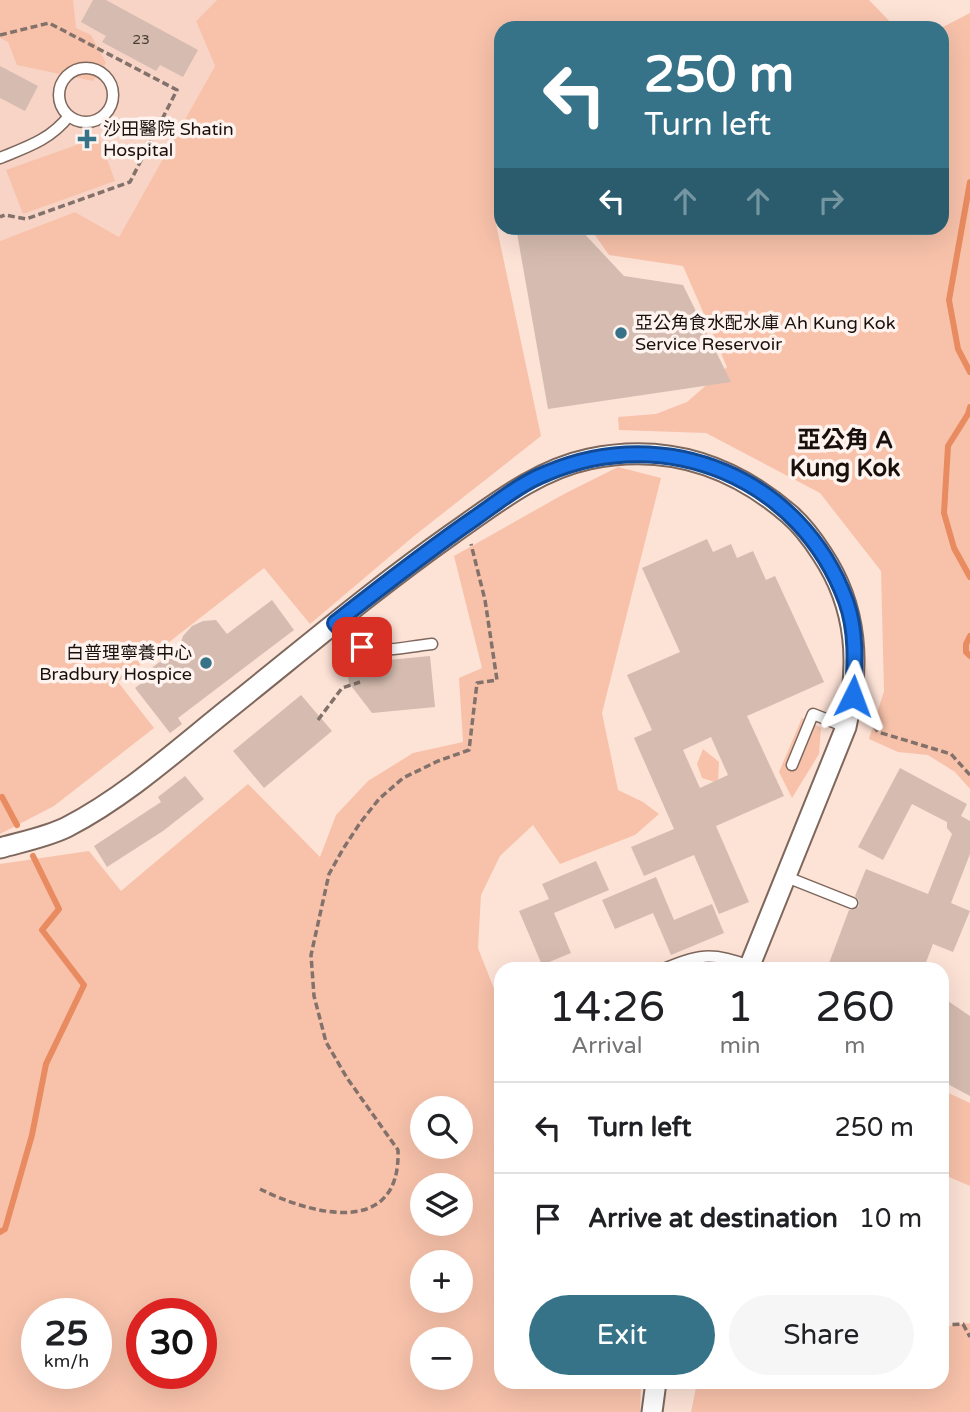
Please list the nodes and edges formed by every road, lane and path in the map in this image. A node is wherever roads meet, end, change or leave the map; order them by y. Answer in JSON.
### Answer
{"nodes":[{"id":1,"x":0,"y":35,"type":"edge"},
{"id":2,"x":69,"y":116,"type":"junction"},
{"id":3,"x":0,"y":147,"type":"edge"},
{"id":4,"x":12,"y":153,"type":"junction"},
{"id":5,"x":0,"y":158,"type":"edge"},
{"id":6,"x":0,"y":217,"type":"edge"},
{"id":7,"x":470,"y":538,"type":"dead end"},
{"id":8,"x":335,"y":623,"type":"junction"},
{"id":9,"x":432,"y":644,"type":"dead end"},
{"id":10,"x":360,"y":682,"type":"dead end"},
{"id":11,"x":853,"y":696,"type":"junction"},
{"id":12,"x":318,"y":720,"type":"dead end"},
{"id":13,"x":846,"y":727,"type":"junction"},
{"id":14,"x":792,"y":765,"type":"dead end"},
{"id":15,"x":970,"y":775,"type":"edge"},
{"id":16,"x":0,"y":848,"type":"edge"},
{"id":17,"x":784,"y":876,"type":"junction"},
{"id":18,"x":852,"y":903,"type":"dead end"},
{"id":19,"x":681,"y":962,"type":"edge"},
{"id":20,"x":737,"y":962,"type":"edge"},
{"id":21,"x":750,"y":962,"type":"edge"},
{"id":22,"x":260,"y":1189,"type":"dead end"},
{"id":23,"x":949,"y":1325,"type":"edge"},
{"id":24,"x":970,"y":1337,"type":"edge"},
{"id":25,"x":655,"y":1389,"type":"edge"},
{"id":26,"x":652,"y":1412,"type":"edge"}],
"edges":[{"from":1,"to":6,"type":"path"},
{"from":2,"to":2,"type":"lane"},
{"from":2,"to":4,"type":"lane"},
{"from":3,"to":4,"type":"lane"},
{"from":4,"to":5,"type":"lane"},
{"from":7,"to":22,"type":"path"},
{"from":8,"to":9,"type":"lane"},
{"from":8,"to":11,"type":"street"},
{"from":8,"to":16,"type":"street"},
{"from":10,"to":12,"type":"path"},
{"from":11,"to":13,"type":"street"},
{"from":11,"to":15,"type":"path"},
{"from":13,"to":14,"type":"lane"},
{"from":13,"to":17,"type":"street"},
{"from":17,"to":18,"type":"lane"},
{"from":17,"to":21,"type":"street"},
{"from":19,"to":20,"type":"lane"},
{"from":23,"to":24,"type":"path"},
{"from":25,"to":26,"type":"street"}]}
